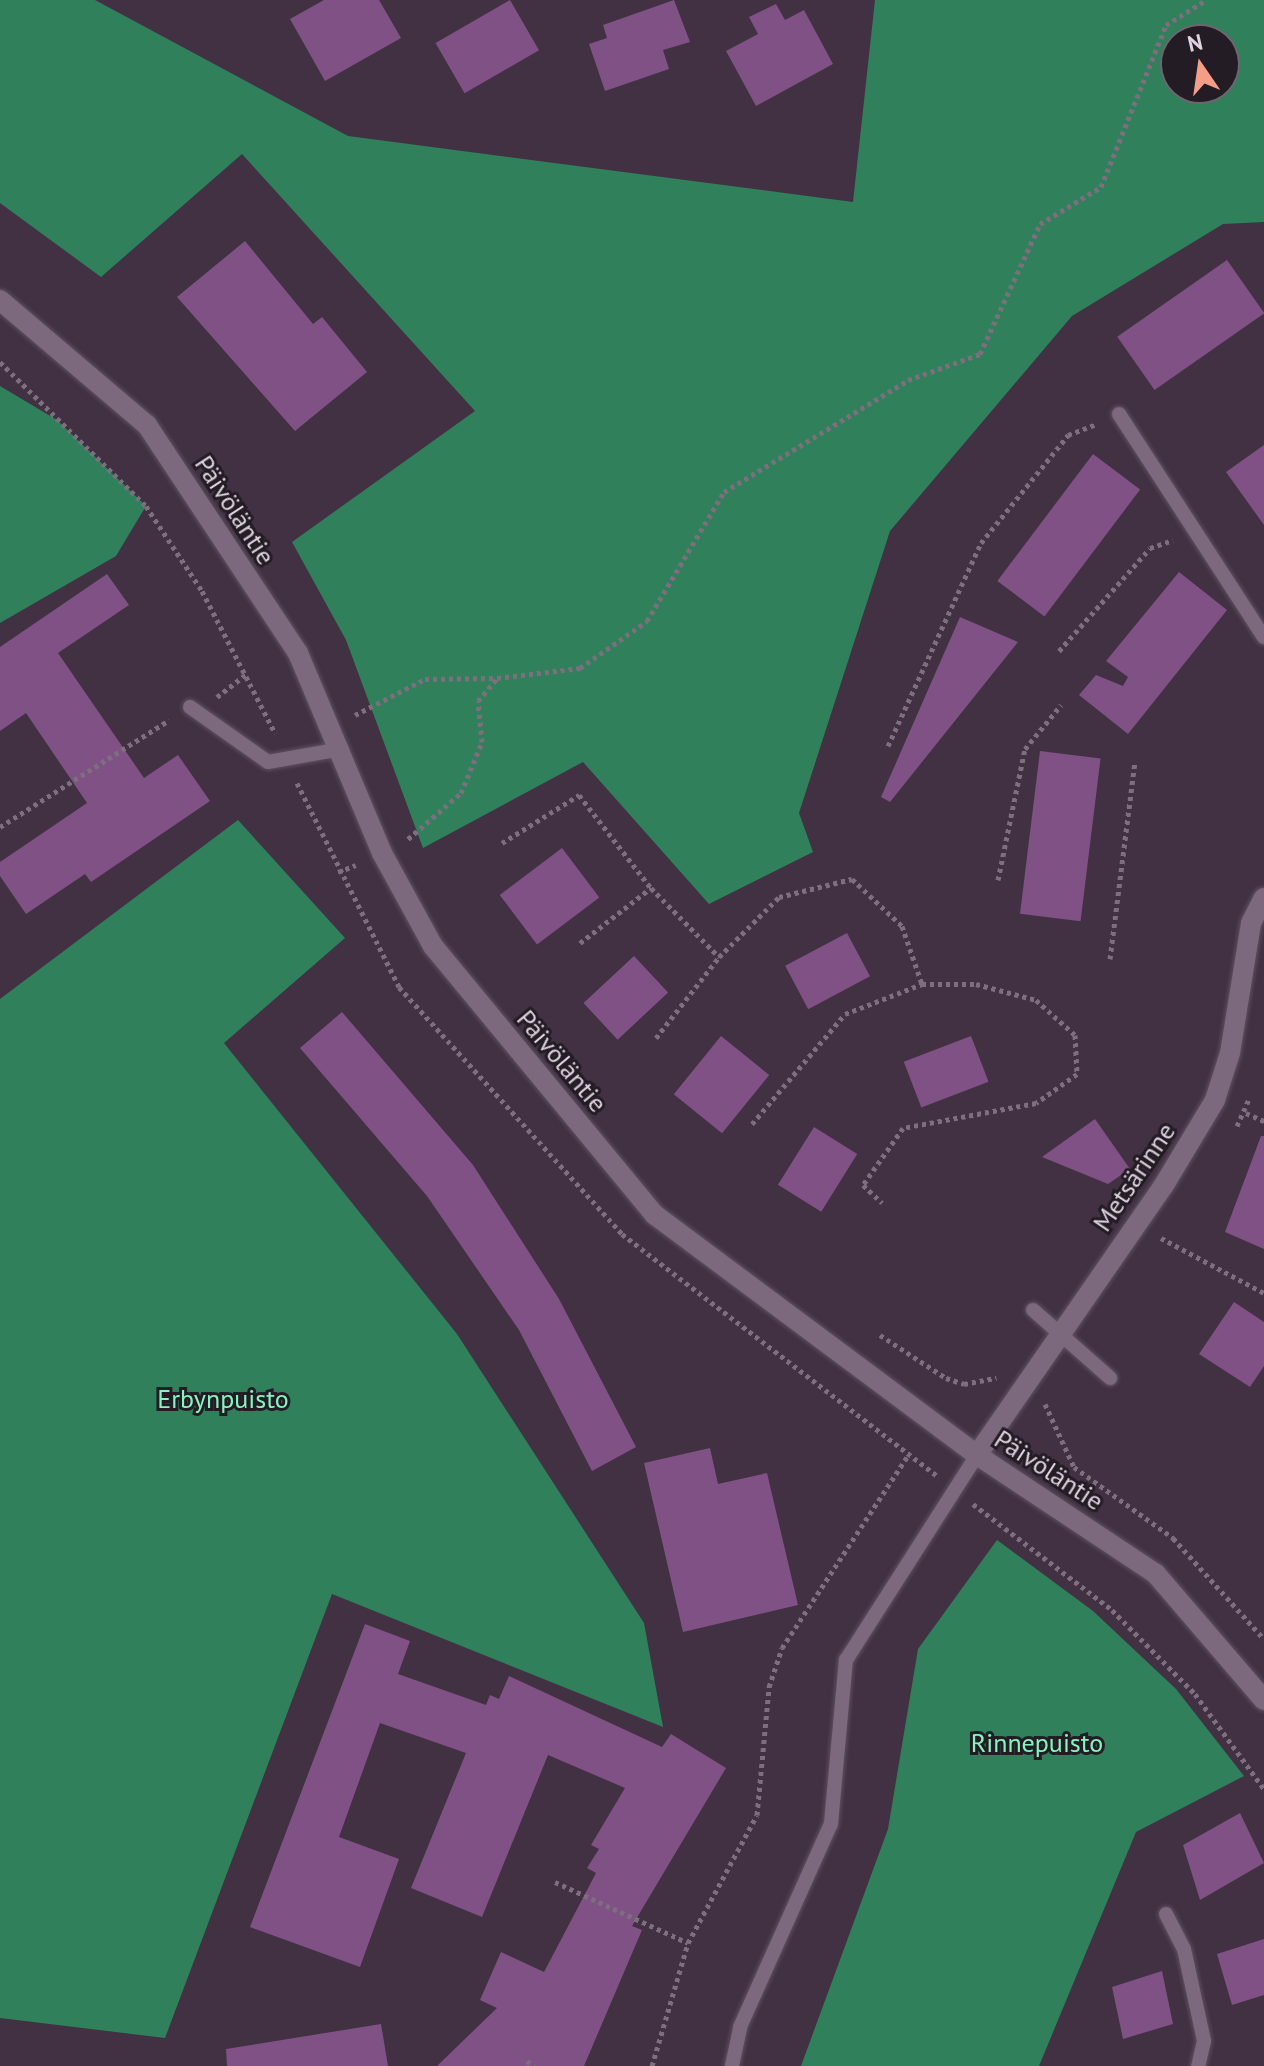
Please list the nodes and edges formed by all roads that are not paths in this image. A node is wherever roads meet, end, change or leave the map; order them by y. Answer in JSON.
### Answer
{"nodes":[{"id":1,"x":0,"y":300,"type":"edge"},
{"id":2,"x":1119,"y":414,"type":"road end"},
{"id":3,"x":1264,"y":637,"type":"edge"},
{"id":4,"x":190,"y":707,"type":"road end"},
{"id":5,"x":342,"y":749,"type":"junction"},
{"id":6,"x":1264,"y":898,"type":"edge"},
{"id":7,"x":1033,"y":1310,"type":"dead end"},
{"id":8,"x":1059,"y":1329,"type":"junction"},
{"id":9,"x":1110,"y":1378,"type":"dead end"},
{"id":10,"x":977,"y":1455,"type":"junction"},
{"id":11,"x":1264,"y":1700,"type":"edge"},
{"id":12,"x":1166,"y":1914,"type":"dead end"},
{"id":13,"x":732,"y":2066,"type":"edge"},
{"id":14,"x":1198,"y":2066,"type":"edge"}],
"edges":[{"from":1,"to":5,"type":"street","name":"Päivöläntie"},
{"from":2,"to":3,"type":"lane"},
{"from":4,"to":5,"type":"lane"},
{"from":5,"to":10,"type":"street","name":"Päivöläntie"},
{"from":6,"to":8,"type":"street","name":"Metsärinne"},
{"from":7,"to":8,"type":"lane"},
{"from":8,"to":9,"type":"lane"},
{"from":8,"to":10,"type":"street","name":"Metsärinne"},
{"from":10,"to":11,"type":"street","name":"Päivöläntie"},
{"from":10,"to":13,"type":"lane"},
{"from":12,"to":14,"type":"lane"}]}
